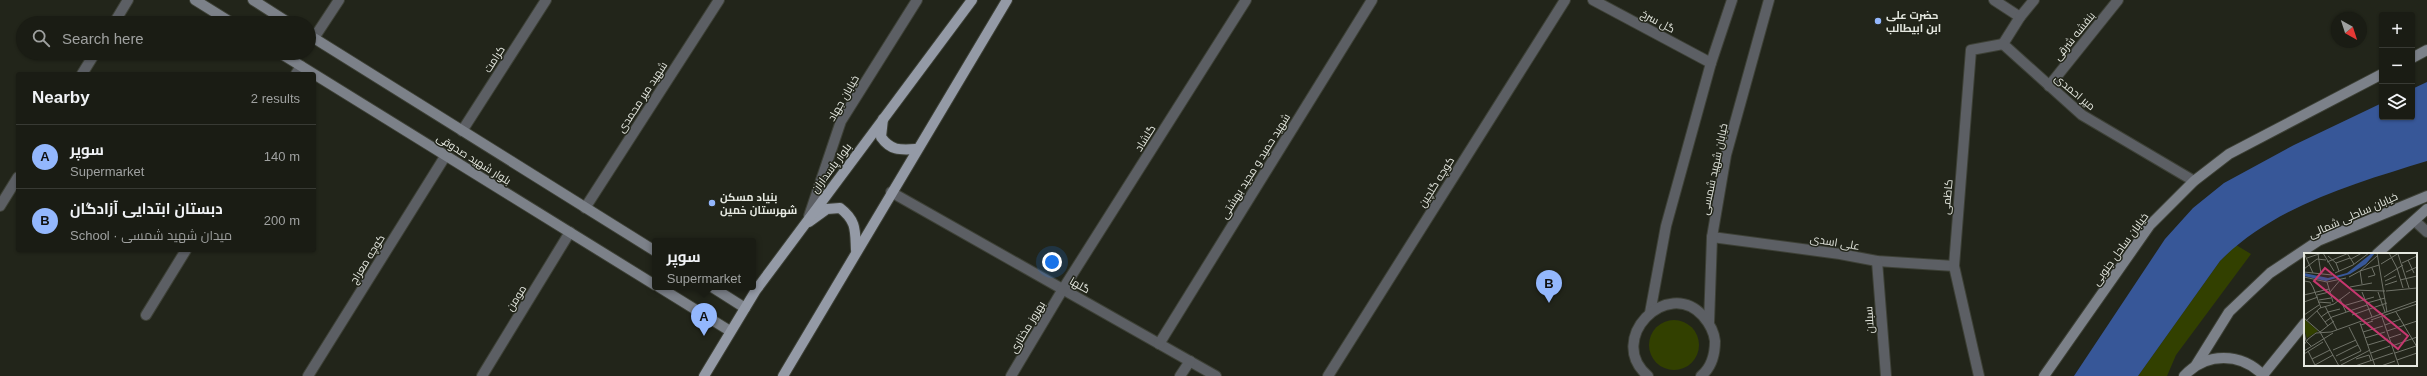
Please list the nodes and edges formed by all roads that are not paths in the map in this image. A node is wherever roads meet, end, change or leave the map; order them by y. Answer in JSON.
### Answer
{"nodes":[{"id":1,"x":128,"y":0,"type":"edge"},
{"id":2,"x":195,"y":0,"type":"edge"},
{"id":3,"x":253,"y":0,"type":"edge"},
{"id":4,"x":339,"y":0,"type":"edge"},
{"id":5,"x":546,"y":0,"type":"edge"},
{"id":6,"x":718,"y":0,"type":"edge"},
{"id":7,"x":917,"y":0,"type":"edge"},
{"id":8,"x":972,"y":0,"type":"edge"},
{"id":9,"x":1007,"y":0,"type":"edge"},
{"id":10,"x":1246,"y":0,"type":"edge"},
{"id":11,"x":1372,"y":0,"type":"edge"},
{"id":12,"x":1565,"y":0,"type":"edge"},
{"id":13,"x":1593,"y":0,"type":"edge"},
{"id":14,"x":1732,"y":0,"type":"edge"},
{"id":15,"x":1768,"y":0,"type":"edge"},
{"id":16,"x":1994,"y":0,"type":"edge"},
{"id":17,"x":2034,"y":0,"type":"edge"},
{"id":18,"x":2118,"y":0,"type":"edge"},
{"id":19,"x":118,"y":16,"type":"edge"},
{"id":20,"x":221,"y":16,"type":"edge"},
{"id":21,"x":279,"y":16,"type":"edge"},
{"id":22,"x":2020,"y":18,"type":"junction"},
{"id":23,"x":316,"y":32,"type":"edge"},
{"id":24,"x":316,"y":40,"type":"edge"},
{"id":25,"x":2003,"y":44,"type":"junction"},
{"id":26,"x":2427,"y":50,"type":"edge"},
{"id":27,"x":2415,"y":56,"type":"edge"},
{"id":28,"x":91,"y":60,"type":"edge"},
{"id":29,"x":288,"y":60,"type":"edge"},
{"id":30,"x":1711,"y":63,"type":"junction"},
{"id":31,"x":299,"y":70,"type":"edge"},
{"id":32,"x":83,"y":72,"type":"edge"},
{"id":33,"x":2379,"y":76,"type":"edge"},
{"id":34,"x":316,"y":80,"type":"edge"},
{"id":35,"x":2050,"y":86,"type":"junction"},
{"id":36,"x":882,"y":119,"type":"junction"},
{"id":37,"x":462,"y":131,"type":"junction"},
{"id":38,"x":916,"y":149,"type":"junction"},
{"id":39,"x":446,"y":155,"type":"junction"},
{"id":40,"x":16,"y":181,"type":"edge"},
{"id":41,"x":2194,"y":181,"type":"junction"},
{"id":42,"x":891,"y":192,"type":"junction"},
{"id":43,"x":2427,"y":196,"type":"edge"},
{"id":44,"x":0,"y":206,"type":"edge"},
{"id":45,"x":585,"y":208,"type":"junction"},
{"id":46,"x":2427,"y":209,"type":"edge"},
{"id":47,"x":809,"y":216,"type":"junction"},
{"id":48,"x":2415,"y":221,"type":"junction"},
{"id":49,"x":801,"y":228,"type":"junction"},
{"id":50,"x":570,"y":232,"type":"junction"},
{"id":51,"x":2427,"y":232,"type":"edge"},
{"id":52,"x":1712,"y":237,"type":"junction"},
{"id":53,"x":652,"y":249,"type":"edge"},
{"id":54,"x":856,"y":250,"type":"junction"},
{"id":55,"x":185,"y":252,"type":"edge"},
{"id":56,"x":2378,"y":253,"type":"edge"},
{"id":57,"x":1877,"y":262,"type":"junction"},
{"id":58,"x":1954,"y":266,"type":"junction"},
{"id":59,"x":652,"y":283,"type":"edge"},
{"id":60,"x":1063,"y":289,"type":"junction"},
{"id":61,"x":664,"y":290,"type":"edge"},
{"id":62,"x":717,"y":290,"type":"edge"},
{"id":63,"x":745,"y":308,"type":"junction"},
{"id":64,"x":1650,"y":313,"type":"junction"},
{"id":65,"x":146,"y":315,"type":"dead end"},
{"id":66,"x":1709,"y":323,"type":"junction"},
{"id":67,"x":2304,"y":324,"type":"edge"},
{"id":68,"x":730,"y":331,"type":"junction"},
{"id":69,"x":1159,"y":344,"type":"junction"},
{"id":70,"x":1190,"y":361,"type":"junction"},
{"id":71,"x":2196,"y":366,"type":"junction"},
{"id":72,"x":1642,"y":375,"type":"edge"},
{"id":73,"x":308,"y":376,"type":"edge"},
{"id":74,"x":482,"y":376,"type":"edge"},
{"id":75,"x":704,"y":376,"type":"edge"},
{"id":76,"x":783,"y":376,"type":"edge"},
{"id":77,"x":1012,"y":376,"type":"edge"},
{"id":78,"x":1180,"y":376,"type":"edge"},
{"id":79,"x":1216,"y":376,"type":"edge"},
{"id":80,"x":1328,"y":376,"type":"edge"},
{"id":81,"x":1701,"y":376,"type":"edge"},
{"id":82,"x":1886,"y":376,"type":"edge"},
{"id":83,"x":1979,"y":376,"type":"edge"},
{"id":84,"x":2044,"y":376,"type":"edge"},
{"id":85,"x":2184,"y":376,"type":"edge"},
{"id":86,"x":2263,"y":376,"type":"edge"}],
"edges":[{"from":1,"to":19,"type":"street"},
{"from":2,"to":20,"type":"main road"},
{"from":3,"to":21,"type":"main road"},
{"from":4,"to":23,"type":"street"},
{"from":5,"to":37,"type":"street","name":"کرامت"},
{"from":6,"to":45,"type":"street","name":"شهید میر محمدی"},
{"from":7,"to":47,"type":"street","name":"خیابان جهاد"},
{"from":8,"to":36,"type":"main road","name":"بلوار پاسداران"},
{"from":9,"to":38,"type":"main road"},
{"from":10,"to":60,"type":"street","name":"گلشاد"},
{"from":11,"to":69,"type":"street","name":"شهید حمید و مجید بهشتی"},
{"from":12,"to":80,"type":"street","name":"کوچه گلچین"},
{"from":13,"to":30,"type":"street","name":"گل سرخ"},
{"from":14,"to":30,"type":"street"},
{"from":15,"to":52,"type":"street","name":"خیابان شهید شمسی"},
{"from":16,"to":22,"type":"street"},
{"from":17,"to":22,"type":"street"},
{"from":18,"to":35,"type":"street","name":"بنفشه شرقی"},
{"from":22,"to":25,"type":"street"},
{"from":24,"to":37,"type":"main road","name":"بلوار شهید صدوقی"},
{"from":25,"to":35,"type":"street","name":"میر احمدی"},
{"from":25,"to":58,"type":"street","name":"کاظمی"},
{"from":26,"to":27,"type":"main road"},
{"from":28,"to":32,"type":"street"},
{"from":29,"to":31,"type":"main road","name":"بلوار شهید صدوقی"},
{"from":30,"to":64,"type":"street"},
{"from":33,"to":41,"type":"main road","name":"خیابان ساحل جنوبی"},
{"from":34,"to":39,"type":"main road","name":"بلوار شهید صدوقی"},
{"from":35,"to":41,"type":"street","name":"میر احمدی"},
{"from":36,"to":38,"type":"main road"},
{"from":36,"to":47,"type":"main road","name":"بلوار پاسداران"},
{"from":37,"to":45,"type":"main road","name":"بلوار شهید صدوقی"},
{"from":38,"to":42,"type":"main road"},
{"from":39,"to":50,"type":"main road","name":"بلوار شهید صدوقی"},
{"from":39,"to":73,"type":"street","name":"کوچه معراج"},
{"from":40,"to":44,"type":"street"},
{"from":41,"to":84,"type":"main road","name":"خیابان ساحل جنوبی"},
{"from":42,"to":54,"type":"main road"},
{"from":42,"to":60,"type":"street","name":"گلها"},
{"from":43,"to":71,"type":"main road","name":"خیابان ساحلی شمالی"},
{"from":45,"to":53,"type":"main road","name":"بلوار شهید صدوقی"},
{"from":46,"to":48,"type":"main road"},
{"from":47,"to":49,"type":"main road","name":"بلوار پاسداران"},
{"from":48,"to":51,"type":"street"},
{"from":48,"to":56,"type":"main road"},
{"from":49,"to":54,"type":"main road"},
{"from":49,"to":63,"type":"main road","name":"بلوار پاسداران"},
{"from":50,"to":59,"type":"main road","name":"بلوار شهید صدوقی"},
{"from":50,"to":74,"type":"street","name":"مومن"},
{"from":52,"to":57,"type":"street","name":"علی اسدی"},
{"from":52,"to":66,"type":"street","name":"خیابان شهید شمسی"},
{"from":54,"to":76,"type":"main road"},
{"from":55,"to":65,"type":"street"},
{"from":57,"to":58,"type":"street","name":"علی اسدی"},
{"from":57,"to":82,"type":"street","name":"سبلان"},
{"from":58,"to":83,"type":"street","name":"کاظمی"},
{"from":60,"to":69,"type":"street","name":"گلها"},
{"from":60,"to":77,"type":"street","name":"بهروز مختاری"},
{"from":61,"to":68,"type":"main road"},
{"from":62,"to":63,"type":"main road"},
{"from":63,"to":68,"type":"main road","name":"بلوار پاسداران"},
{"from":64,"to":66,"type":"street"},
{"from":64,"to":72,"type":"street"},
{"from":66,"to":81,"type":"street"},
{"from":67,"to":86,"type":"main road"},
{"from":68,"to":75,"type":"main road","name":"بلوار پاسداران"},
{"from":69,"to":70,"type":"street","name":"گلها"},
{"from":70,"to":78,"type":"street"},
{"from":70,"to":79,"type":"street","name":"گلها"},
{"from":71,"to":85,"type":"main road"},
{"from":71,"to":86,"type":"main road"}]}
